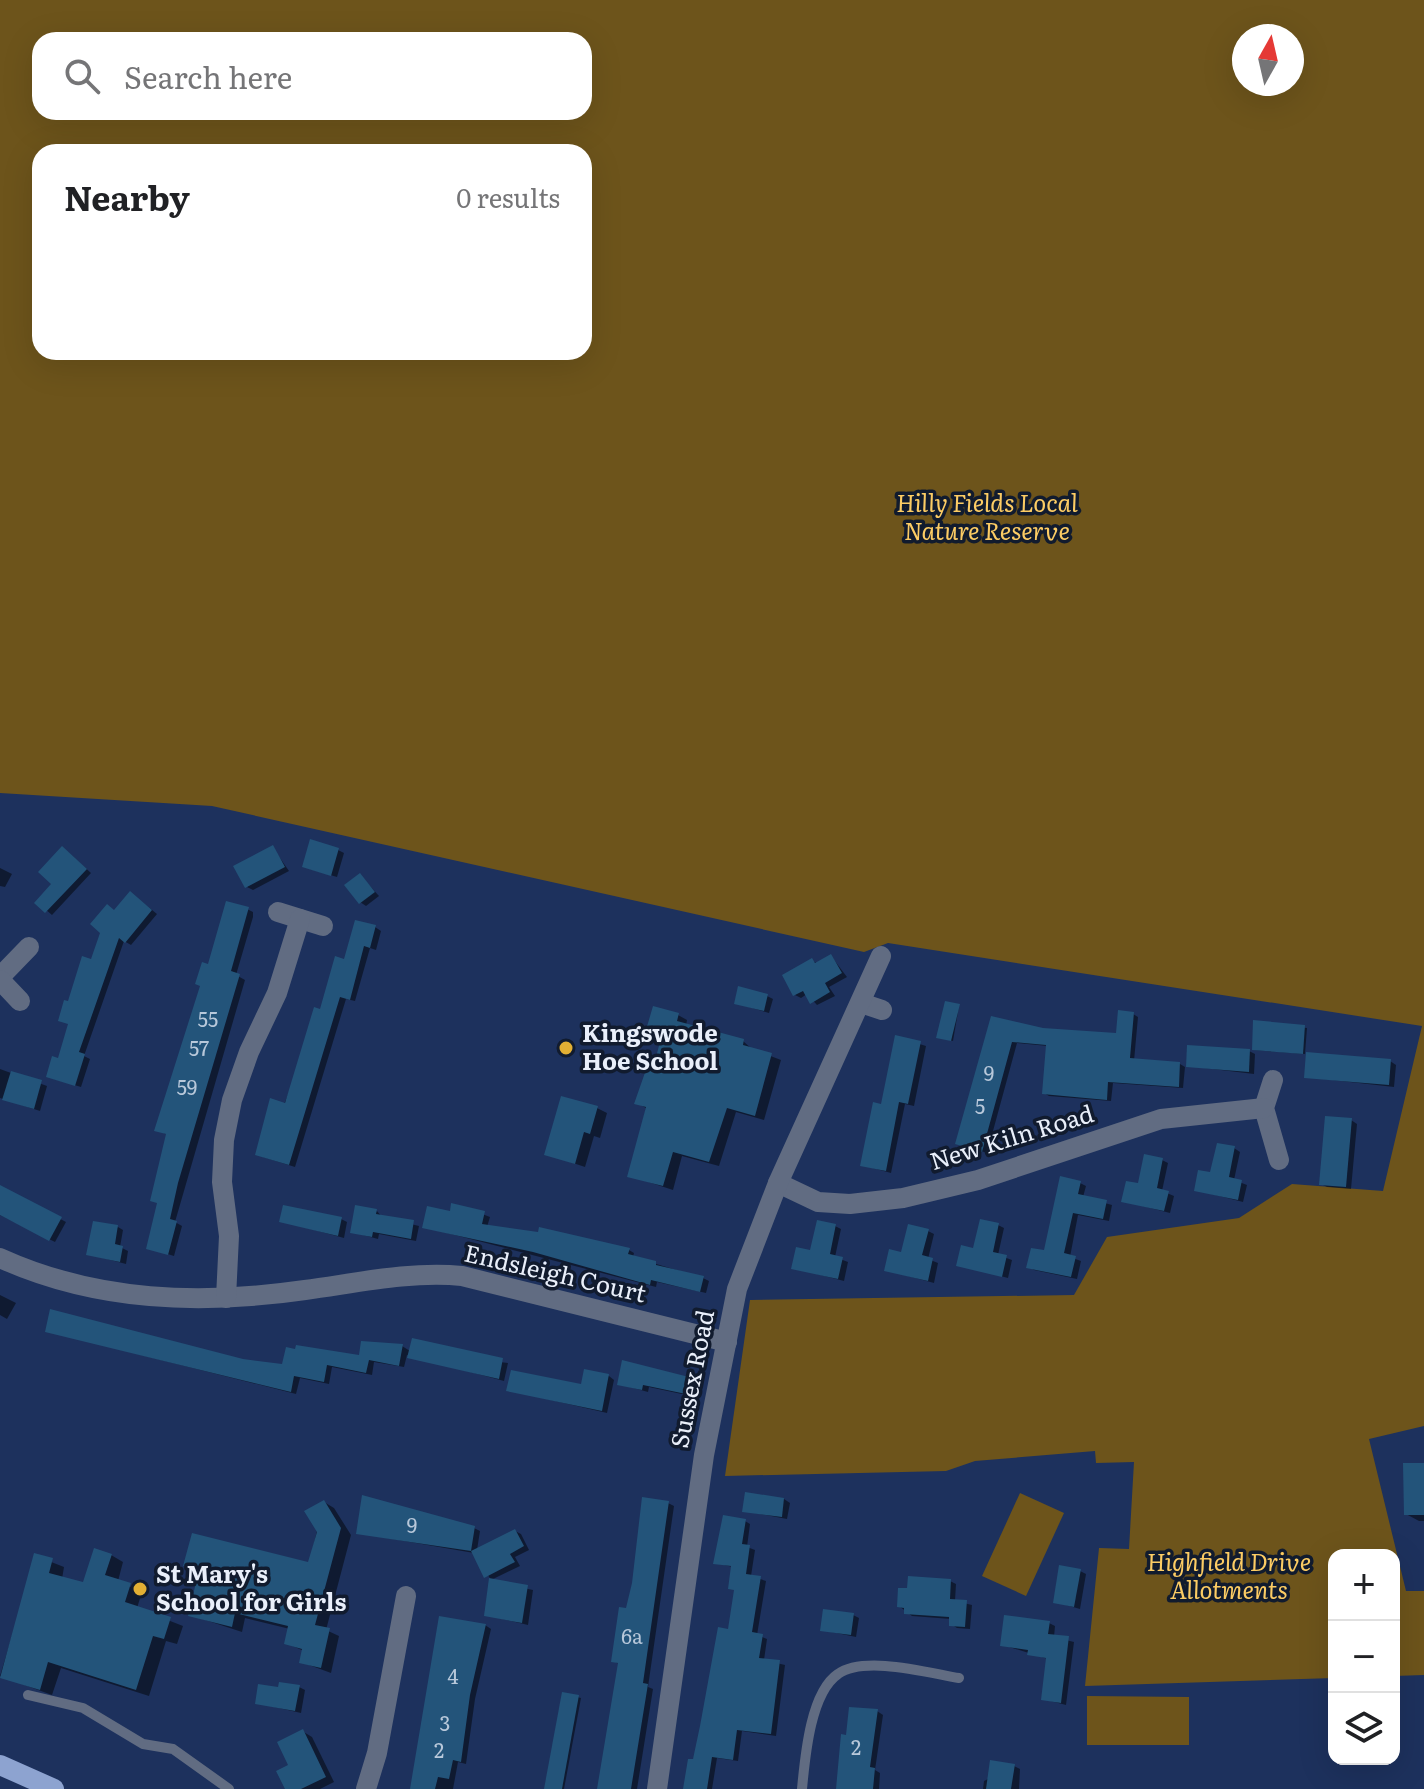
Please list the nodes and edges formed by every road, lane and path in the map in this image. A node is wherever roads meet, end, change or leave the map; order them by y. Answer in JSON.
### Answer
{"nodes":[{"id":1,"x":278,"y":912,"type":"dead end"},
{"id":2,"x":300,"y":919,"type":"junction"},
{"id":3,"x":323,"y":926,"type":"dead end"},
{"id":4,"x":29,"y":947,"type":"dead end"},
{"id":5,"x":881,"y":956,"type":"dead end"},
{"id":6,"x":0,"y":978,"type":"edge"},
{"id":7,"x":20,"y":1001,"type":"dead end"},
{"id":8,"x":861,"y":1003,"type":"junction"},
{"id":9,"x":882,"y":1010,"type":"dead end"},
{"id":10,"x":1273,"y":1080,"type":"dead end"},
{"id":11,"x":1264,"y":1108,"type":"junction"},
{"id":12,"x":1279,"y":1160,"type":"dead end"},
{"id":13,"x":778,"y":1183,"type":"junction"},
{"id":14,"x":0,"y":1258,"type":"edge"},
{"id":15,"x":226,"y":1298,"type":"junction"},
{"id":16,"x":727,"y":1342,"type":"junction"},
{"id":17,"x":406,"y":1596,"type":"dead end"},
{"id":18,"x":959,"y":1678,"type":"dead end"},
{"id":19,"x":28,"y":1695,"type":"dead end"},
{"id":20,"x":0,"y":1765,"type":"edge"},
{"id":21,"x":54,"y":1789,"type":"edge"},
{"id":22,"x":229,"y":1789,"type":"edge"},
{"id":23,"x":366,"y":1789,"type":"edge"},
{"id":24,"x":657,"y":1789,"type":"edge"},
{"id":25,"x":802,"y":1789,"type":"edge"}],
"edges":[{"from":1,"to":2,"type":"street"},
{"from":2,"to":3,"type":"street"},
{"from":2,"to":15,"type":"street"},
{"from":4,"to":6,"type":"street"},
{"from":5,"to":8,"type":"street","name":"Sussex Road"},
{"from":6,"to":7,"type":"street"},
{"from":8,"to":9,"type":"street"},
{"from":8,"to":13,"type":"street","name":"Sussex Road"},
{"from":10,"to":11,"type":"street"},
{"from":11,"to":12,"type":"street"},
{"from":11,"to":13,"type":"street","name":"New Kiln Road"},
{"from":13,"to":16,"type":"street","name":"Sussex Road"},
{"from":14,"to":15,"type":"street","name":"Endsleigh Court"},
{"from":15,"to":16,"type":"street","name":"Endsleigh Court"},
{"from":16,"to":24,"type":"street","name":"Sussex Road"},
{"from":17,"to":23,"type":"street"},
{"from":18,"to":25,"type":"lane"},
{"from":19,"to":22,"type":"lane"},
{"from":20,"to":21,"type":"main road"}]}
